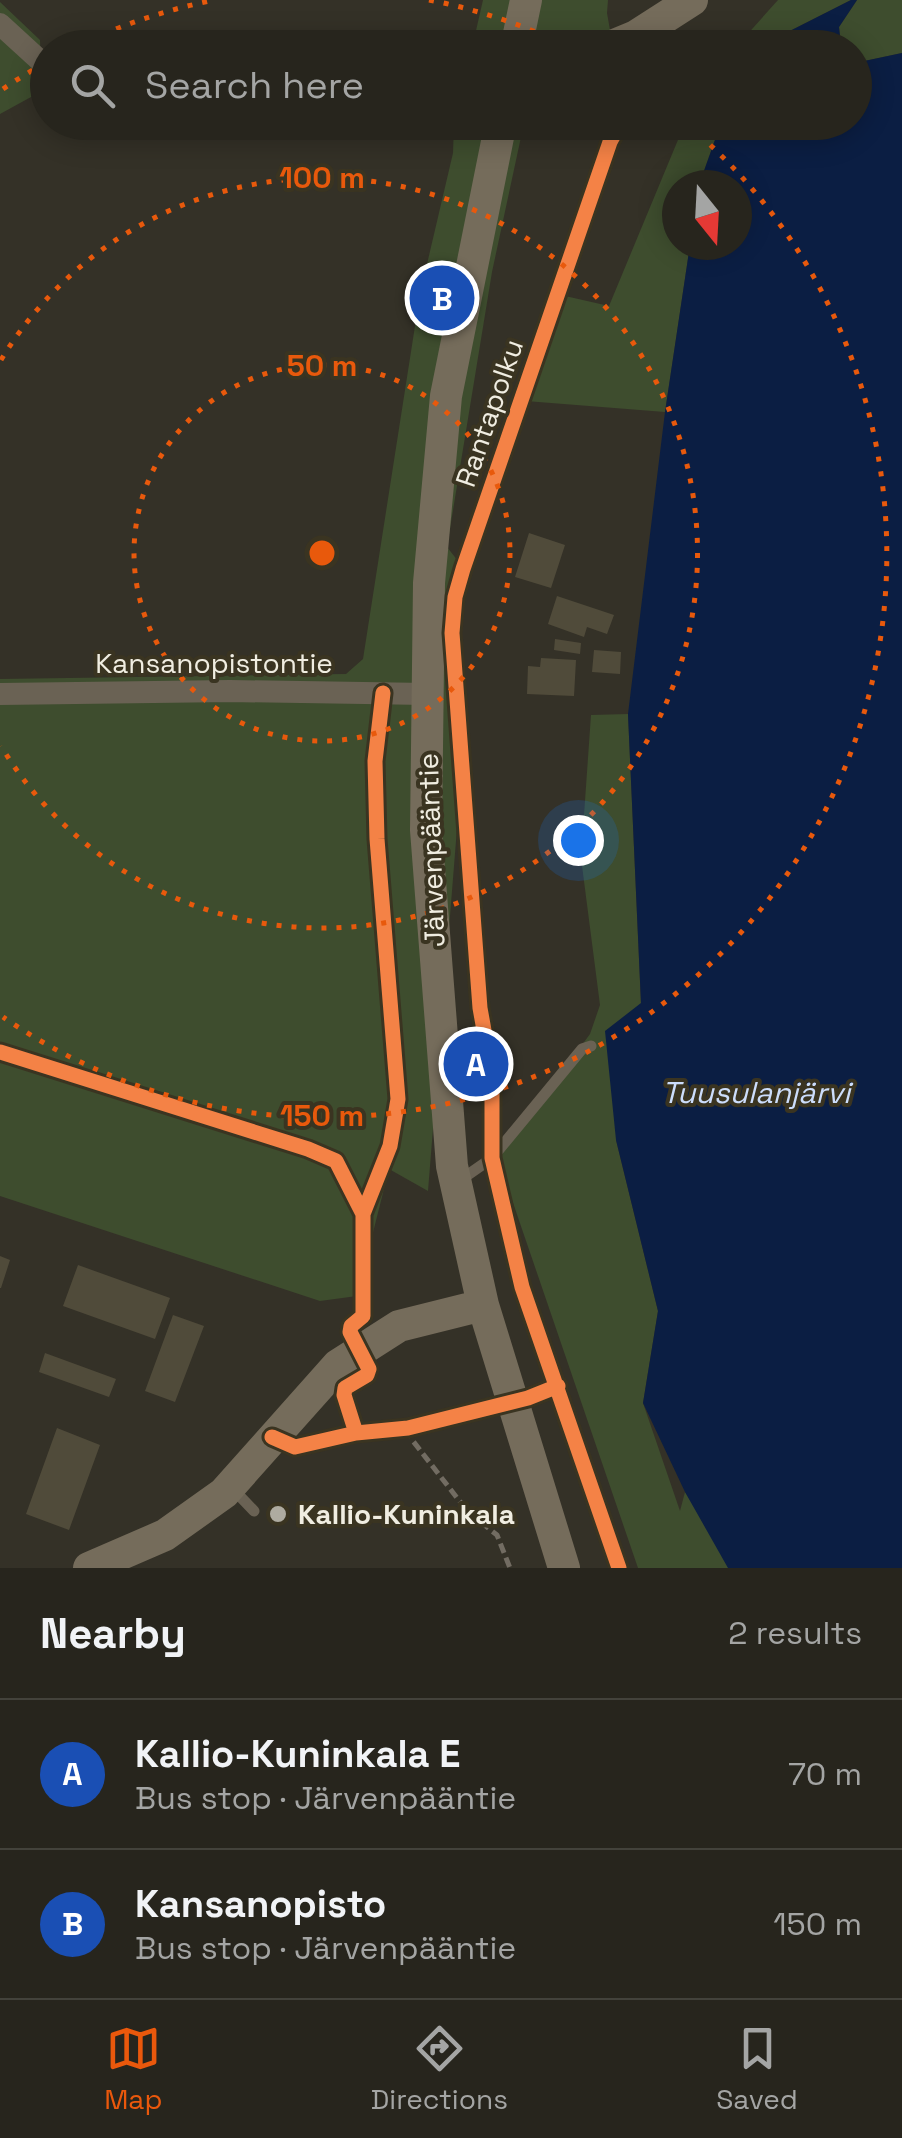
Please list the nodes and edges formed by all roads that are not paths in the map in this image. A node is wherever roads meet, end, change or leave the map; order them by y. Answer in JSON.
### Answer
{"nodes":[{"id":1,"x":526,"y":0,"type":"edge"},
{"id":2,"x":692,"y":0,"type":"edge"},
{"id":3,"x":0,"y":24,"type":"edge"},
{"id":4,"x":520,"y":30,"type":"edge"},
{"id":5,"x":645,"y":30,"type":"edge"},
{"id":6,"x":30,"y":52,"type":"edge"},
{"id":7,"x":497,"y":140,"type":"edge"},
{"id":8,"x":0,"y":694,"type":"edge"},
{"id":9,"x":427,"y":694,"type":"junction"},
{"id":10,"x":591,"y":1046,"type":"dead end"},
{"id":11,"x":455,"y":1183,"type":"junction"},
{"id":12,"x":483,"y":1305,"type":"junction"},
{"id":13,"x":230,"y":1486,"type":"junction"},
{"id":14,"x":254,"y":1511,"type":"dead end"},
{"id":15,"x":89,"y":1568,"type":"edge"},
{"id":16,"x":564,"y":1568,"type":"edge"}],
"edges":[{"from":1,"to":4,"type":"main road"},
{"from":2,"to":5,"type":"main road"},
{"from":3,"to":6,"type":"street"},
{"from":7,"to":9,"type":"main road","name":"Järvenpääntie"},
{"from":8,"to":9,"type":"street","name":"Kansanopistontie"},
{"from":9,"to":11,"type":"main road","name":"Järvenpääntie"},
{"from":10,"to":11,"type":"lane"},
{"from":11,"to":12,"type":"main road","name":"Järvenpääntie"},
{"from":12,"to":13,"type":"main road"},
{"from":12,"to":16,"type":"main road","name":"Järvenpääntie"},
{"from":13,"to":14,"type":"lane"},
{"from":13,"to":15,"type":"main road"}]}
